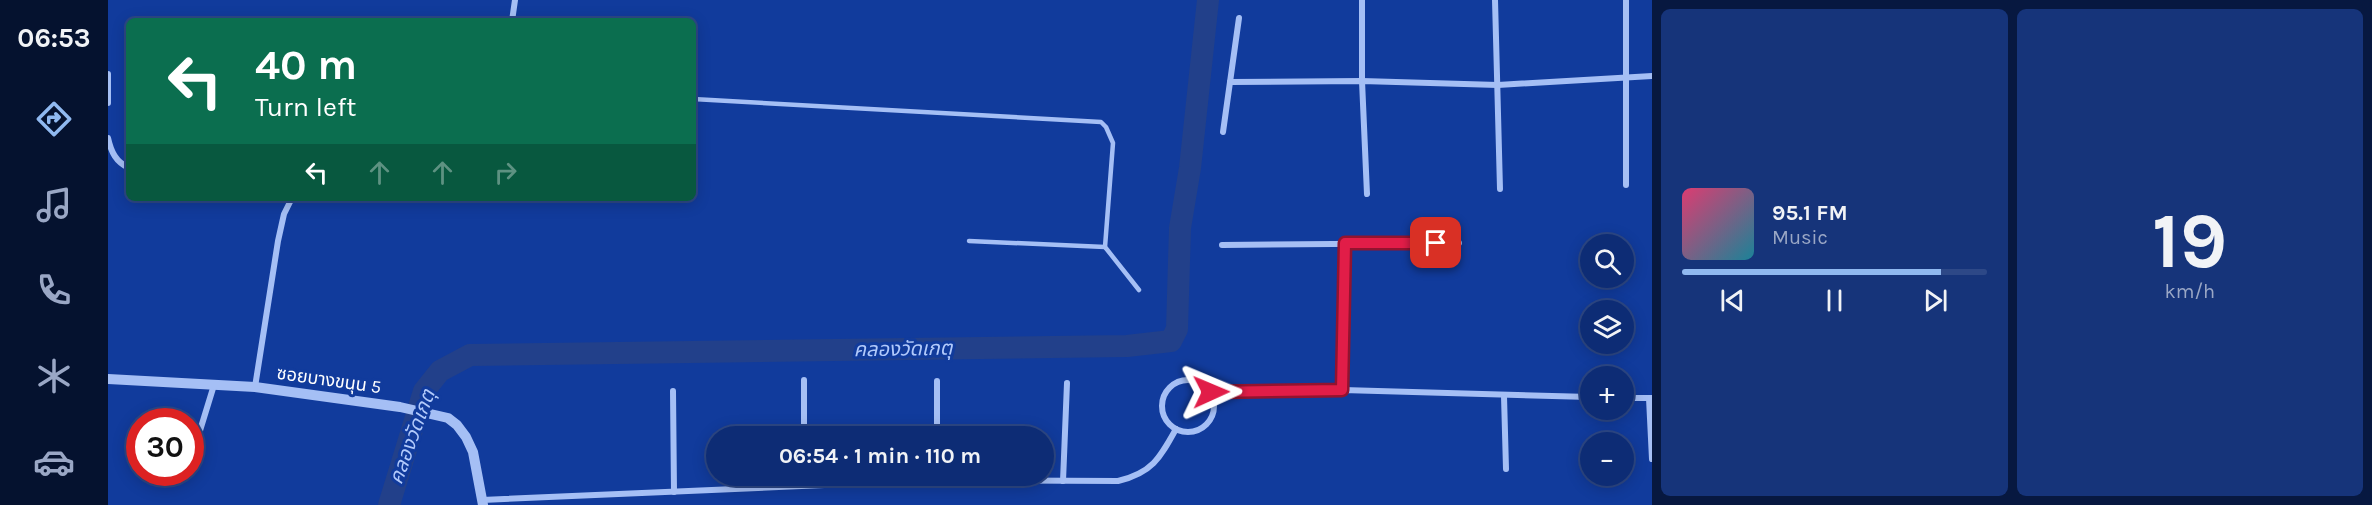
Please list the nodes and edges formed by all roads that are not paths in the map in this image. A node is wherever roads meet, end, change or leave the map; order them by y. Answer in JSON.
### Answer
{"nodes":[{"id":1,"x":514,"y":0,"type":"edge"},
{"id":2,"x":1362,"y":0,"type":"edge"},
{"id":3,"x":1496,"y":0,"type":"edge"},
{"id":4,"x":1626,"y":0,"type":"edge"},
{"id":5,"x":512,"y":18,"type":"edge"},
{"id":6,"x":1239,"y":18,"type":"dead end"},
{"id":7,"x":108,"y":74,"type":"edge"},
{"id":8,"x":1625,"y":76,"type":"junction"},
{"id":9,"x":1652,"y":76,"type":"edge"},
{"id":10,"x":1362,"y":81,"type":"junction"},
{"id":11,"x":1230,"y":82,"type":"junction"},
{"id":12,"x":1498,"y":85,"type":"junction"},
{"id":13,"x":696,"y":99,"type":"edge"},
{"id":14,"x":108,"y":104,"type":"edge"},
{"id":15,"x":1223,"y":132,"type":"dead end"},
{"id":16,"x":108,"y":138,"type":"edge"},
{"id":17,"x":126,"y":166,"type":"edge"},
{"id":18,"x":1626,"y":185,"type":"dead end"},
{"id":19,"x":1500,"y":189,"type":"dead end"},
{"id":20,"x":1367,"y":194,"type":"dead end"},
{"id":21,"x":290,"y":201,"type":"edge"},
{"id":22,"x":969,"y":241,"type":"dead end"},
{"id":23,"x":1345,"y":243,"type":"junction"},
{"id":24,"x":1459,"y":243,"type":"dead end"},
{"id":25,"x":1222,"y":244,"type":"dead end"},
{"id":26,"x":1105,"y":247,"type":"junction"},
{"id":27,"x":1139,"y":290,"type":"dead end"},
{"id":28,"x":108,"y":379,"type":"edge"},
{"id":29,"x":804,"y":380,"type":"dead end"},
{"id":30,"x":937,"y":381,"type":"dead end"},
{"id":31,"x":1067,"y":383,"type":"dead end"},
{"id":32,"x":214,"y":385,"type":"junction"},
{"id":33,"x":255,"y":387,"type":"junction"},
{"id":34,"x":1342,"y":390,"type":"junction"},
{"id":35,"x":673,"y":392,"type":"dead end"},
{"id":36,"x":1211,"y":392,"type":"junction"},
{"id":37,"x":1504,"y":396,"type":"junction"},
{"id":38,"x":1580,"y":397,"type":"edge"},
{"id":39,"x":1634,"y":398,"type":"edge"},
{"id":40,"x":1650,"y":398,"type":"edge"},
{"id":41,"x":204,"y":418,"type":"edge"},
{"id":42,"x":804,"y":426,"type":"edge"},
{"id":43,"x":937,"y":426,"type":"edge"},
{"id":44,"x":1176,"y":429,"type":"junction"},
{"id":45,"x":1652,"y":459,"type":"edge"},
{"id":46,"x":1506,"y":469,"type":"dead end"},
{"id":47,"x":1054,"y":481,"type":"edge"},
{"id":48,"x":1063,"y":481,"type":"junction"},
{"id":49,"x":785,"y":486,"type":"edge"},
{"id":50,"x":674,"y":492,"type":"junction"},
{"id":51,"x":483,"y":503,"type":"edge"}],
"edges":[{"from":1,"to":5,"type":"street"},
{"from":2,"to":10,"type":"street"},
{"from":3,"to":12,"type":"street"},
{"from":4,"to":8,"type":"street"},
{"from":6,"to":11,"type":"street"},
{"from":7,"to":14,"type":"street"},
{"from":8,"to":9,"type":"street"},
{"from":8,"to":12,"type":"street"},
{"from":8,"to":18,"type":"street"},
{"from":10,"to":11,"type":"street"},
{"from":10,"to":12,"type":"street"},
{"from":10,"to":20,"type":"street"},
{"from":11,"to":15,"type":"street"},
{"from":12,"to":19,"type":"street"},
{"from":13,"to":26,"type":"lane"},
{"from":16,"to":17,"type":"street"},
{"from":21,"to":33,"type":"street"},
{"from":22,"to":26,"type":"lane"},
{"from":23,"to":24,"type":"street"},
{"from":23,"to":25,"type":"street"},
{"from":23,"to":34,"type":"street"},
{"from":26,"to":27,"type":"lane"},
{"from":28,"to":32,"type":"street","name":"ซอยบางขนุน 5"},
{"from":29,"to":42,"type":"street"},
{"from":30,"to":43,"type":"street"},
{"from":31,"to":48,"type":"street"},
{"from":32,"to":33,"type":"street","name":"ซอยบางขนุน 5"},
{"from":32,"to":41,"type":"street"},
{"from":33,"to":51,"type":"street","name":"ซอยบางขนุน 5"},
{"from":34,"to":36,"type":"street"},
{"from":34,"to":37,"type":"street"},
{"from":35,"to":50,"type":"street"},
{"from":36,"to":44,"type":"street"},
{"from":36,"to":44,"type":"street"},
{"from":37,"to":38,"type":"street"},
{"from":37,"to":46,"type":"street"},
{"from":39,"to":40,"type":"street"},
{"from":40,"to":45,"type":"street"},
{"from":44,"to":48,"type":"street"},
{"from":47,"to":48,"type":"street"},
{"from":49,"to":50,"type":"street"},
{"from":50,"to":51,"type":"street"}]}
